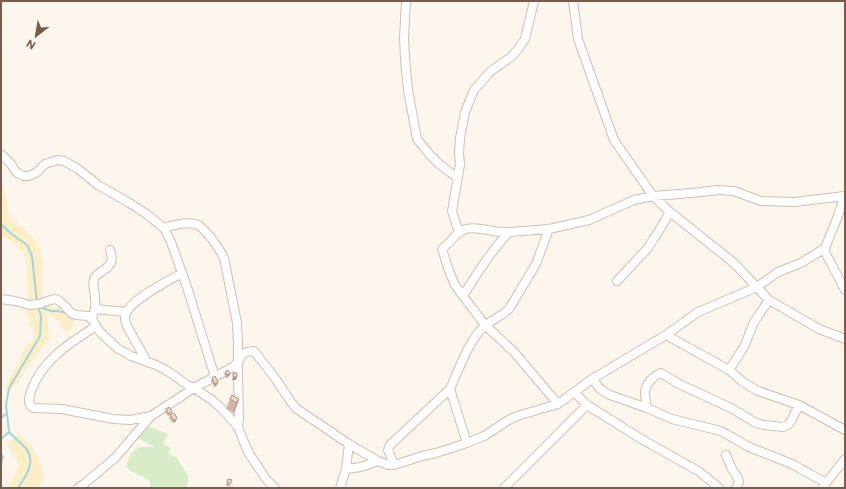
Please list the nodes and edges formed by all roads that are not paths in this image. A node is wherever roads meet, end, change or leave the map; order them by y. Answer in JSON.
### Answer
{"nodes":[{"id":1,"x":406,"y":1,"type":"edge"},
{"id":2,"x":534,"y":1,"type":"edge"},
{"id":3,"x":573,"y":1,"type":"edge"},
{"id":4,"x":1,"y":154,"type":"edge"},
{"id":5,"x":458,"y":178,"type":"junction"},
{"id":6,"x":653,"y":196,"type":"junction"},
{"id":7,"x":670,"y":212,"type":"junction"},
{"id":8,"x":164,"y":228,"type":"junction"},
{"id":9,"x":549,"y":229,"type":"junction"},
{"id":10,"x":459,"y":232,"type":"junction"},
{"id":11,"x":509,"y":232,"type":"junction"},
{"id":12,"x":825,"y":248,"type":"junction"},
{"id":13,"x":110,"y":250,"type":"dead end"},
{"id":14,"x":182,"y":273,"type":"junction"},
{"id":15,"x":617,"y":281,"type":"dead end"},
{"id":16,"x":757,"y":287,"type":"junction"},
{"id":17,"x":845,"y":290,"type":"edge"},
{"id":18,"x":463,"y":296,"type":"junction"},
{"id":19,"x":1,"y":299,"type":"edge"},
{"id":20,"x":769,"y":300,"type":"junction"},
{"id":21,"x":96,"y":309,"type":"junction"},
{"id":22,"x":126,"y":312,"type":"junction"},
{"id":23,"x":94,"y":322,"type":"junction"},
{"id":24,"x":485,"y":325,"type":"junction"},
{"id":25,"x":666,"y":335,"type":"junction"},
{"id":26,"x":845,"y":339,"type":"edge"},
{"id":27,"x":147,"y":362,"type":"junction"},
{"id":28,"x":238,"y":362,"type":"junction"},
{"id":29,"x":729,"y":370,"type":"junction"},
{"id":30,"x":215,"y":377,"type":"junction"},
{"id":31,"x":592,"y":379,"type":"junction"},
{"id":32,"x":194,"y":388,"type":"junction"},
{"id":33,"x":450,"y":389,"type":"junction"},
{"id":34,"x":574,"y":392,"type":"junction"},
{"id":35,"x":558,"y":404,"type":"junction"},
{"id":36,"x":587,"y":405,"type":"junction"},
{"id":37,"x":799,"y":405,"type":"junction"},
{"id":38,"x":647,"y":408,"type":"junction"},
{"id":39,"x":151,"y":416,"type":"junction"},
{"id":40,"x":238,"y":427,"type":"junction"},
{"id":41,"x":845,"y":430,"type":"edge"},
{"id":42,"x":467,"y":443,"type":"junction"},
{"id":43,"x":349,"y":444,"type":"junction"},
{"id":44,"x":726,"y":455,"type":"dead end"},
{"id":45,"x":845,"y":459,"type":"edge"},
{"id":46,"x":378,"y":461,"type":"junction"},
{"id":47,"x":394,"y":465,"type":"junction"},
{"id":48,"x":346,"y":469,"type":"junction"},
{"id":49,"x":824,"y":486,"type":"edge"},
{"id":50,"x":78,"y":488,"type":"edge"},
{"id":51,"x":275,"y":488,"type":"edge"},
{"id":52,"x":340,"y":488,"type":"edge"},
{"id":53,"x":504,"y":488,"type":"edge"},
{"id":54,"x":720,"y":488,"type":"edge"},
{"id":55,"x":736,"y":488,"type":"edge"}],
"edges":[{"from":1,"to":5,"type":"street"},
{"from":2,"to":5,"type":"street"},
{"from":3,"to":6,"type":"street"},
{"from":4,"to":8,"type":"street"},
{"from":5,"to":10,"type":"street"},
{"from":6,"to":7,"type":"street"},
{"from":6,"to":9,"type":"street"},
{"from":6,"to":12,"type":"street"},
{"from":7,"to":15,"type":"street"},
{"from":7,"to":16,"type":"street"},
{"from":8,"to":14,"type":"street"},
{"from":8,"to":28,"type":"street"},
{"from":9,"to":11,"type":"street"},
{"from":9,"to":24,"type":"street"},
{"from":10,"to":11,"type":"street"},
{"from":10,"to":18,"type":"street"},
{"from":11,"to":18,"type":"street"},
{"from":12,"to":16,"type":"street"},
{"from":12,"to":17,"type":"street"},
{"from":13,"to":21,"type":"street"},
{"from":14,"to":22,"type":"street"},
{"from":14,"to":30,"type":"street"},
{"from":16,"to":20,"type":"street"},
{"from":16,"to":25,"type":"street"},
{"from":18,"to":24,"type":"street"},
{"from":19,"to":23,"type":"street"},
{"from":20,"to":26,"type":"street"},
{"from":20,"to":29,"type":"street"},
{"from":21,"to":22,"type":"street"},
{"from":21,"to":23,"type":"street"},
{"from":22,"to":27,"type":"street"},
{"from":23,"to":27,"type":"street"},
{"from":23,"to":39,"type":"street"},
{"from":24,"to":33,"type":"street"},
{"from":24,"to":35,"type":"street"},
{"from":25,"to":29,"type":"street"},
{"from":25,"to":31,"type":"street"},
{"from":27,"to":32,"type":"street"},
{"from":28,"to":30,"type":"street"},
{"from":28,"to":40,"type":"street"},
{"from":28,"to":43,"type":"street"},
{"from":29,"to":37,"type":"street"},
{"from":30,"to":32,"type":"street"},
{"from":31,"to":34,"type":"street"},
{"from":31,"to":38,"type":"street"},
{"from":32,"to":39,"type":"street"},
{"from":32,"to":40,"type":"street"},
{"from":33,"to":42,"type":"street"},
{"from":33,"to":47,"type":"street"},
{"from":34,"to":35,"type":"street"},
{"from":34,"to":36,"type":"street"},
{"from":35,"to":42,"type":"street"},
{"from":36,"to":53,"type":"street"},
{"from":36,"to":54,"type":"street"},
{"from":37,"to":38,"type":"street"},
{"from":37,"to":41,"type":"street"},
{"from":38,"to":49,"type":"street"},
{"from":39,"to":50,"type":"street"},
{"from":40,"to":51,"type":"street"},
{"from":42,"to":47,"type":"street"},
{"from":43,"to":46,"type":"street"},
{"from":43,"to":48,"type":"street"},
{"from":44,"to":55,"type":"street"},
{"from":45,"to":49,"type":"street"},
{"from":46,"to":47,"type":"street"},
{"from":46,"to":48,"type":"street"},
{"from":48,"to":52,"type":"street"}]}
